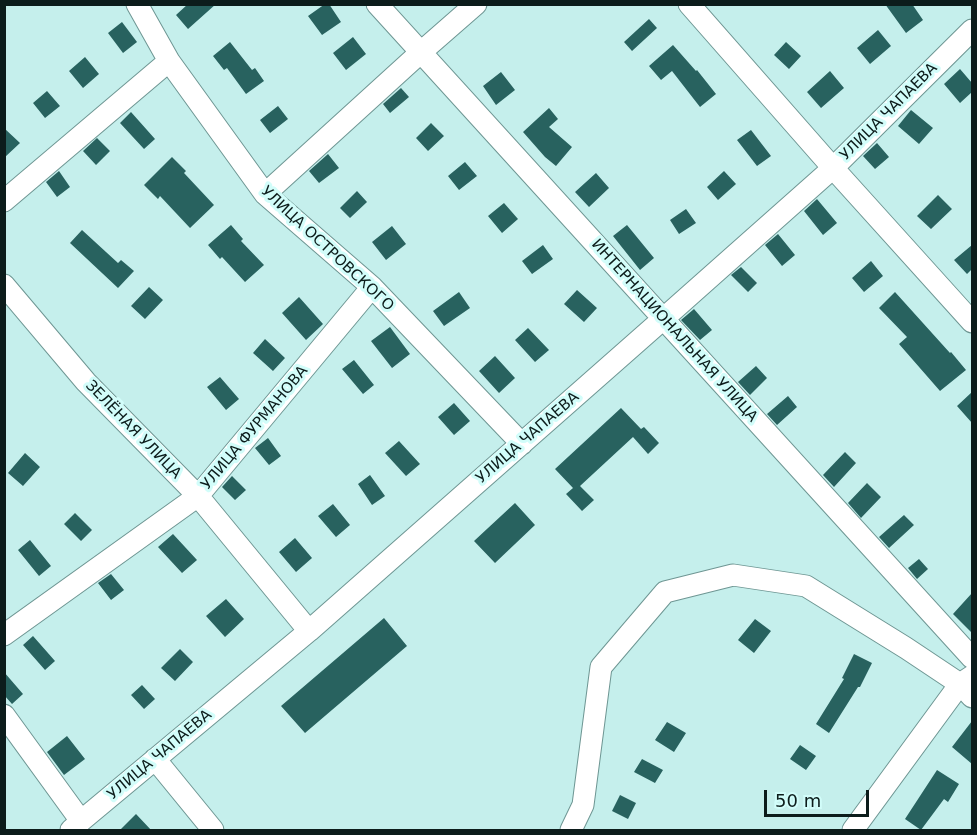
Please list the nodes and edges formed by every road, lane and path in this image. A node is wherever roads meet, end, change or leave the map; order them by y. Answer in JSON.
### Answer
{"nodes":[{"id":1,"x":137,"y":4,"type":"edge"},
{"id":2,"x":377,"y":4,"type":"edge"},
{"id":3,"x":476,"y":4,"type":"edge"},
{"id":4,"x":689,"y":4,"type":"edge"},
{"id":5,"x":969,"y":40,"type":"edge"},
{"id":6,"x":420,"y":53,"type":"junction"},
{"id":7,"x":169,"y":61,"type":"junction"},
{"id":8,"x":833,"y":168,"type":"junction"},
{"id":9,"x":265,"y":194,"type":"junction"},
{"id":10,"x":4,"y":201,"type":"edge"},
{"id":11,"x":4,"y":285,"type":"edge"},
{"id":12,"x":372,"y":287,"type":"junction"},
{"id":13,"x":663,"y":319,"type":"junction"},
{"id":14,"x":972,"y":322,"type":"edge"},
{"id":15,"x":522,"y":444,"type":"junction"},
{"id":16,"x":198,"y":496,"type":"junction"},
{"id":17,"x":309,"y":631,"type":"junction"},
{"id":18,"x":4,"y":635,"type":"edge"},
{"id":19,"x":972,"y":658,"type":"edge"},
{"id":20,"x":968,"y":686,"type":"edge"},
{"id":21,"x":4,"y":715,"type":"edge"},
{"id":22,"x":155,"y":759,"type":"junction"},
{"id":23,"x":76,"y":826,"type":"edge"},
{"id":24,"x":213,"y":831,"type":"edge"},
{"id":25,"x":572,"y":831,"type":"edge"},
{"id":26,"x":853,"y":831,"type":"edge"}],
"edges":[{"from":1,"to":7,"type":"street","name":"УЛИЦА ОСТРОВСКОГО"},
{"from":2,"to":6,"type":"street","name":"ИНТЕРНАЦИОНАЛЬНАЯ УЛИЦА"},
{"from":3,"to":6,"type":"street"},
{"from":4,"to":8,"type":"street"},
{"from":5,"to":8,"type":"street","name":"УЛИЦА ЧАПАЕВА"},
{"from":6,"to":9,"type":"street"},
{"from":6,"to":13,"type":"street","name":"ИНТЕРНАЦИОНАЛЬНАЯ УЛИЦА"},
{"from":7,"to":9,"type":"street","name":"УЛИЦА ОСТРОВСКОГО"},
{"from":7,"to":10,"type":"street"},
{"from":8,"to":13,"type":"street","name":"УЛИЦА ЧАПАЕВА"},
{"from":8,"to":14,"type":"street"},
{"from":9,"to":12,"type":"street","name":"УЛИЦА ОСТРОВСКОГО"},
{"from":11,"to":16,"type":"street","name":"ЗЕЛЁНАЯ УЛИЦА"},
{"from":12,"to":15,"type":"street","name":"УЛИЦА ОСТРОВСКОГО"},
{"from":12,"to":16,"type":"street","name":"УЛИЦА ФУРМАНОВА"},
{"from":13,"to":15,"type":"street","name":"УЛИЦА ЧАПАЕВА"},
{"from":13,"to":19,"type":"street","name":"ИНТЕРНАЦИОНАЛЬНАЯ УЛИЦА"},
{"from":15,"to":17,"type":"street","name":"УЛИЦА ЧАПАЕВА"},
{"from":16,"to":17,"type":"street","name":"ЗЕЛЁНАЯ УЛИЦА"},
{"from":16,"to":18,"type":"street","name":"УЛИЦА ФУРМАНОВА"},
{"from":17,"to":22,"type":"street","name":"УЛИЦА ЧАПАЕВА"},
{"from":20,"to":25,"type":"street"},
{"from":20,"to":26,"type":"street"},
{"from":21,"to":23,"type":"street"},
{"from":22,"to":23,"type":"street","name":"УЛИЦА ЧАПАЕВА"},
{"from":22,"to":24,"type":"street"}]}
